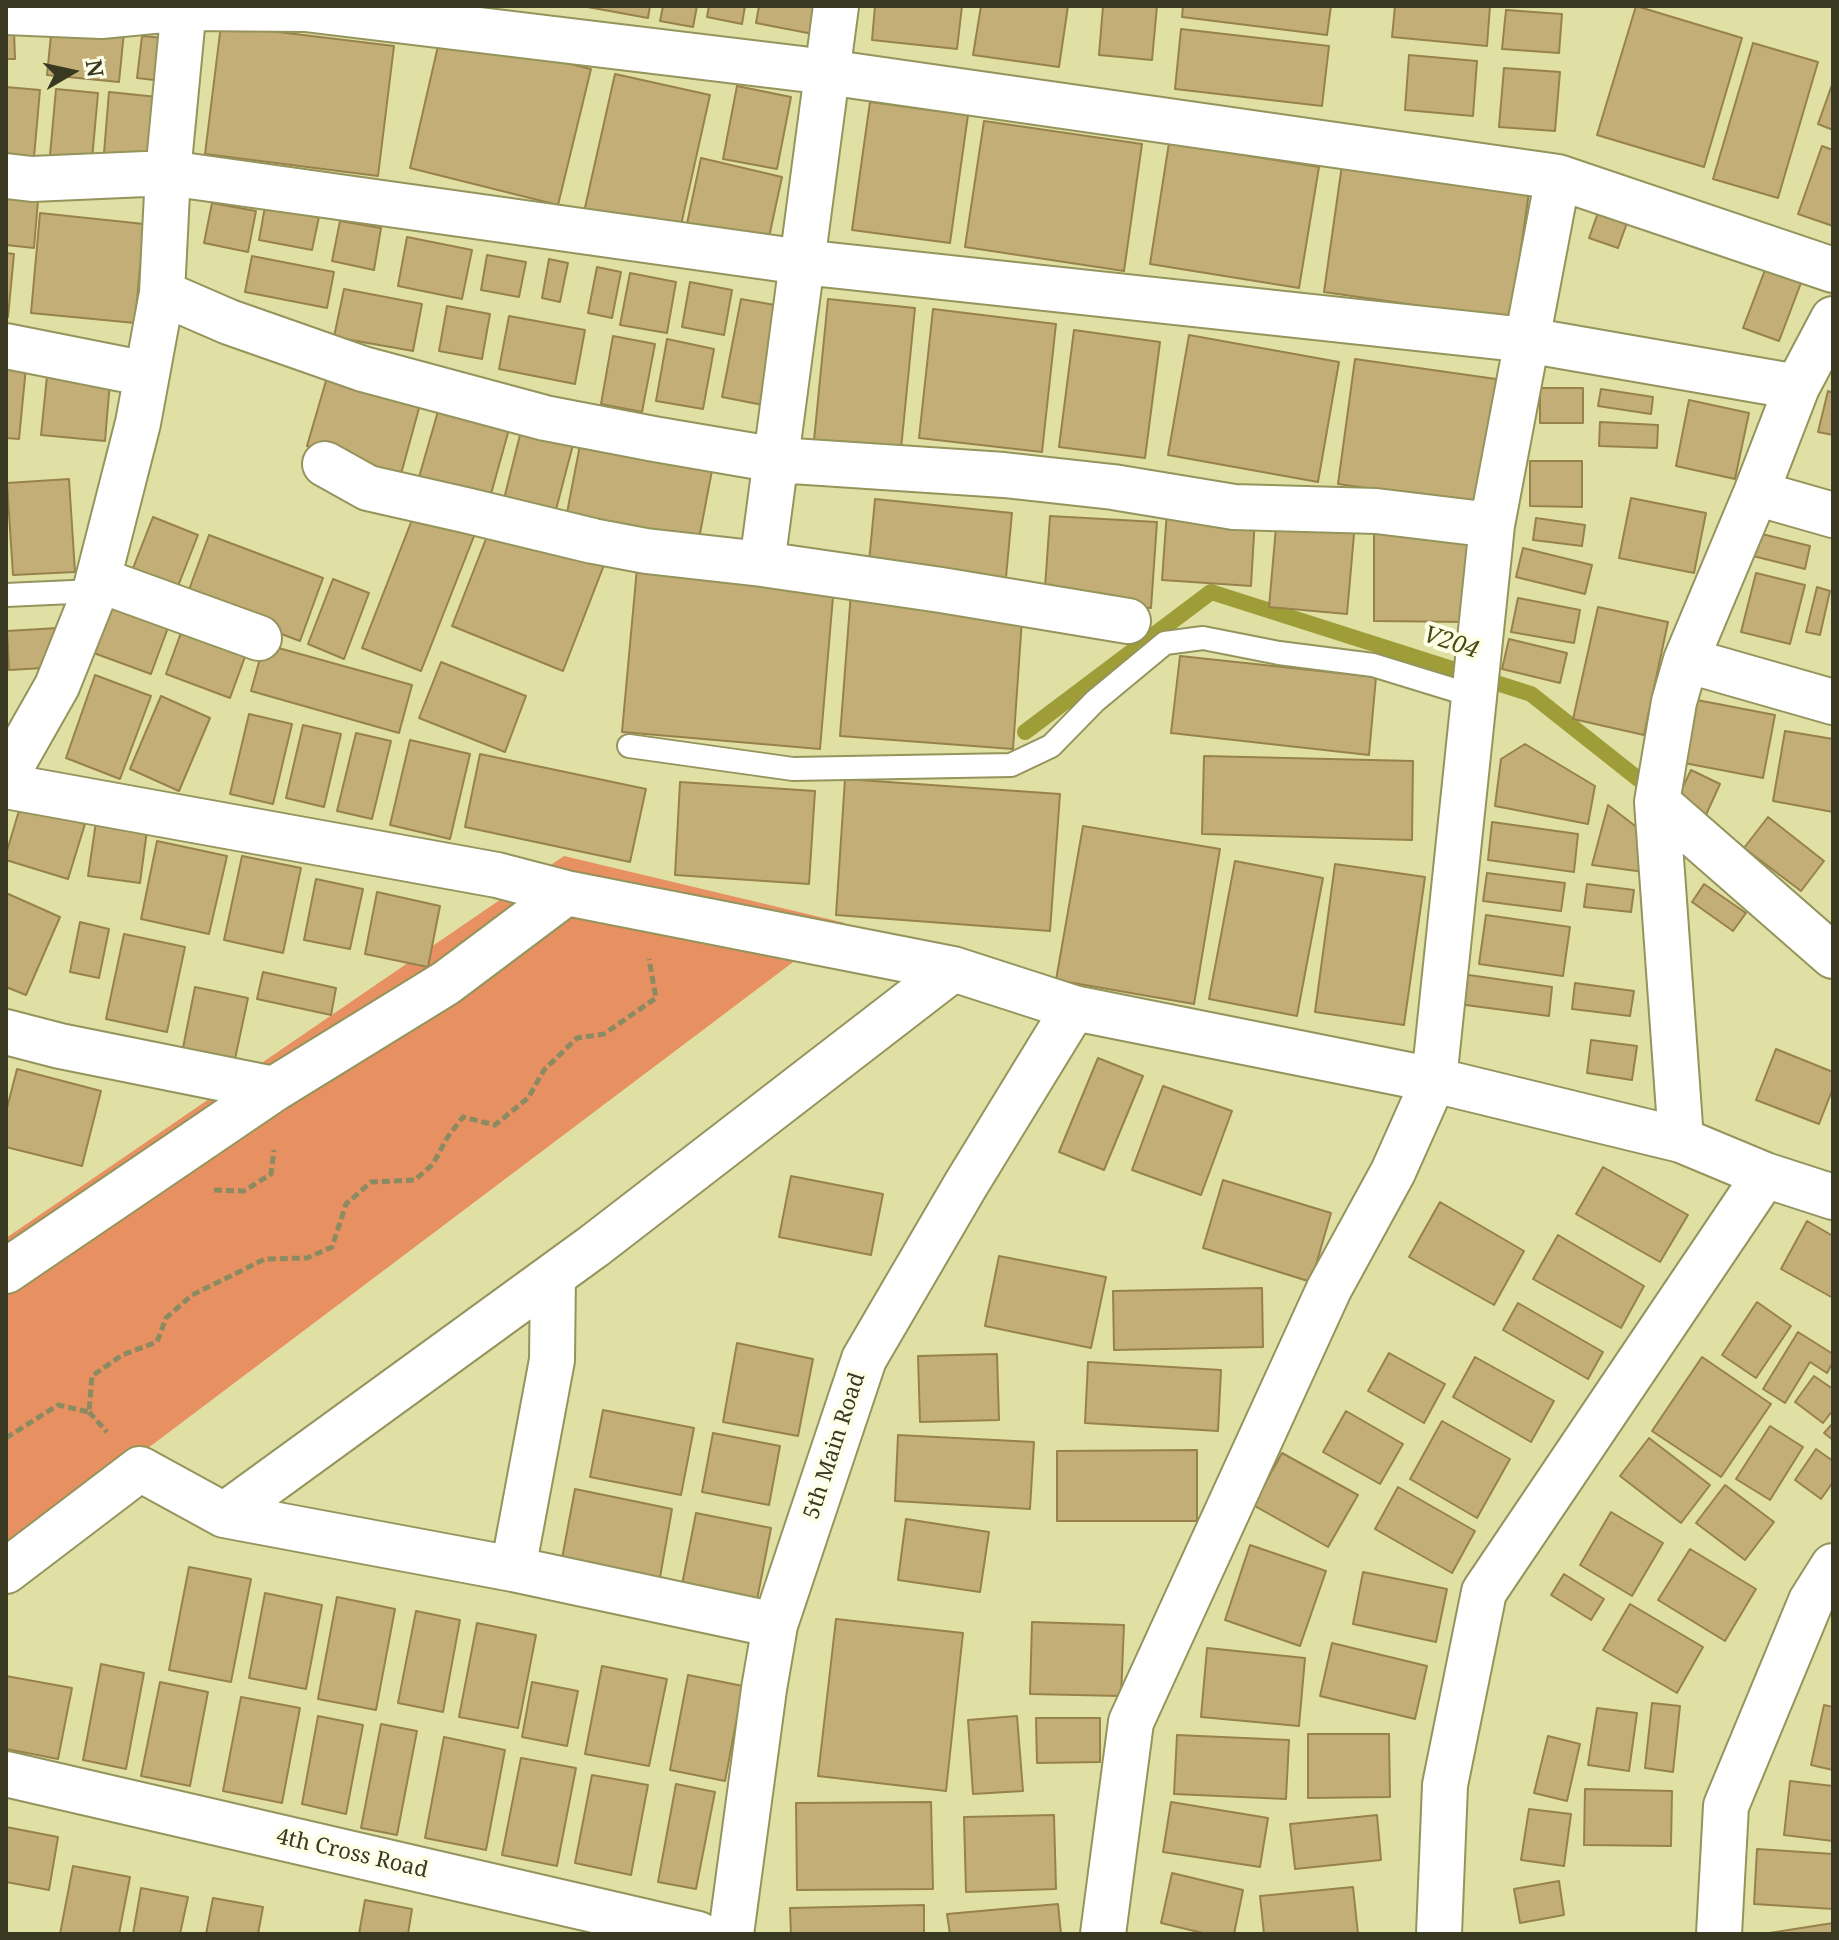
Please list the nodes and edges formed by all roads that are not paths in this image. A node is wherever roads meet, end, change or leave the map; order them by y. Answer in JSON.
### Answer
{"nodes":[{"id":1,"x":836,"y":6,"type":"edge"},
{"id":2,"x":184,"y":7,"type":"edge"},
{"id":3,"x":6,"y":12,"type":"edge"},
{"id":4,"x":827,"y":72,"type":"junction"},
{"id":5,"x":168,"y":173,"type":"junction"},
{"id":6,"x":6,"y":176,"type":"edge"},
{"id":7,"x":1558,"y":177,"type":"junction"},
{"id":8,"x":802,"y":262,"type":"junction"},
{"id":9,"x":1833,"y":270,"type":"edge"},
{"id":10,"x":162,"y":293,"type":"junction"},
{"id":11,"x":1833,"y":319,"type":"edge"},
{"id":12,"x":1527,"y":340,"type":"junction"},
{"id":13,"x":6,"y":346,"type":"edge"},
{"id":14,"x":147,"y":374,"type":"junction"},
{"id":15,"x":1797,"y":387,"type":"junction"},
{"id":16,"x":777,"y":460,"type":"junction"},
{"id":17,"x":325,"y":464,"type":"dead end"},
{"id":18,"x":1756,"y":493,"type":"junction"},
{"id":19,"x":1833,"y":515,"type":"edge"},
{"id":20,"x":1492,"y":525,"type":"junction"},
{"id":21,"x":762,"y":564,"type":"junction"},
{"id":22,"x":97,"y":586,"type":"junction"},
{"id":23,"x":6,"y":595,"type":"edge"},
{"id":24,"x":1128,"y":621,"type":"dead end"},
{"id":25,"x":259,"y":638,"type":"dead end"},
{"id":26,"x":1686,"y":660,"type":"junction"},
{"id":27,"x":1474,"y":694,"type":"junction"},
{"id":28,"x":1833,"y":702,"type":"edge"},
{"id":29,"x":629,"y":746,"type":"dead end"},
{"id":30,"x":6,"y":776,"type":"edge"},
{"id":31,"x":1660,"y":785,"type":"junction"},
{"id":32,"x":6,"y":786,"type":"edge"},
{"id":33,"x":566,"y":893,"type":"junction"},
{"id":34,"x":1833,"y":956,"type":"edge"},
{"id":35,"x":953,"y":969,"type":"junction"},
{"id":36,"x":1074,"y":1008,"type":"junction"},
{"id":37,"x":6,"y":1032,"type":"edge"},
{"id":38,"x":1434,"y":1080,"type":"junction"},
{"id":39,"x":274,"y":1089,"type":"junction"},
{"id":40,"x":1681,"y":1140,"type":"junction"},
{"id":41,"x":1765,"y":1175,"type":"junction"},
{"id":42,"x":1833,"y":1197,"type":"edge"},
{"id":43,"x":6,"y":1271,"type":"edge"},
{"id":44,"x":553,"y":1276,"type":"junction"},
{"id":45,"x":224,"y":1515,"type":"junction"},
{"id":46,"x":1833,"y":1566,"type":"edge"},
{"id":47,"x":513,"y":1569,"type":"junction"},
{"id":48,"x":6,"y":1571,"type":"edge"},
{"id":49,"x":775,"y":1625,"type":"junction"},
{"id":50,"x":6,"y":1774,"type":"edge"},
{"id":51,"x":698,"y":1934,"type":"edge"},
{"id":52,"x":731,"y":1934,"type":"edge"},
{"id":53,"x":1103,"y":1934,"type":"edge"},
{"id":54,"x":1439,"y":1934,"type":"edge"},
{"id":55,"x":1719,"y":1934,"type":"edge"}],
"edges":[{"from":1,"to":4,"type":"street"},
{"from":2,"to":3,"type":"street"},
{"from":2,"to":4,"type":"street"},
{"from":2,"to":5,"type":"street"},
{"from":4,"to":7,"type":"street"},
{"from":4,"to":8,"type":"street"},
{"from":5,"to":6,"type":"street"},
{"from":5,"to":8,"type":"street"},
{"from":5,"to":10,"type":"street"},
{"from":7,"to":9,"type":"street"},
{"from":7,"to":12,"type":"street"},
{"from":8,"to":12,"type":"street"},
{"from":8,"to":16,"type":"street"},
{"from":10,"to":14,"type":"street"},
{"from":10,"to":16,"type":"street"},
{"from":11,"to":15,"type":"street"},
{"from":12,"to":15,"type":"street"},
{"from":12,"to":20,"type":"street"},
{"from":13,"to":14,"type":"street"},
{"from":14,"to":22,"type":"street"},
{"from":15,"to":18,"type":"street"},
{"from":16,"to":20,"type":"street"},
{"from":16,"to":21,"type":"street"},
{"from":17,"to":21,"type":"street"},
{"from":18,"to":19,"type":"street"},
{"from":18,"to":26,"type":"street"},
{"from":20,"to":27,"type":"street"},
{"from":21,"to":24,"type":"street"},
{"from":22,"to":23,"type":"lane"},
{"from":22,"to":25,"type":"street"},
{"from":22,"to":30,"type":"street"},
{"from":26,"to":28,"type":"street"},
{"from":26,"to":31,"type":"street"},
{"from":27,"to":29,"type":"lane"},
{"from":27,"to":38,"type":"street"},
{"from":31,"to":34,"type":"street"},
{"from":31,"to":40,"type":"street"},
{"from":32,"to":33,"type":"street"},
{"from":33,"to":35,"type":"street"},
{"from":33,"to":39,"type":"street"},
{"from":35,"to":36,"type":"street"},
{"from":35,"to":44,"type":"street"},
{"from":36,"to":38,"type":"street"},
{"from":36,"to":49,"type":"street","name":"5th Main Road"},
{"from":37,"to":39,"type":"street"},
{"from":38,"to":40,"type":"street"},
{"from":38,"to":53,"type":"street"},
{"from":39,"to":43,"type":"street"},
{"from":40,"to":41,"type":"street"},
{"from":41,"to":42,"type":"street"},
{"from":41,"to":54,"type":"street"},
{"from":44,"to":45,"type":"street"},
{"from":44,"to":47,"type":"street"},
{"from":45,"to":47,"type":"street"},
{"from":45,"to":48,"type":"street"},
{"from":46,"to":55,"type":"street"},
{"from":47,"to":49,"type":"street"},
{"from":49,"to":52,"type":"street","name":"5th Main Road"},
{"from":50,"to":51,"type":"street","name":"4th Cross Road"}]}
